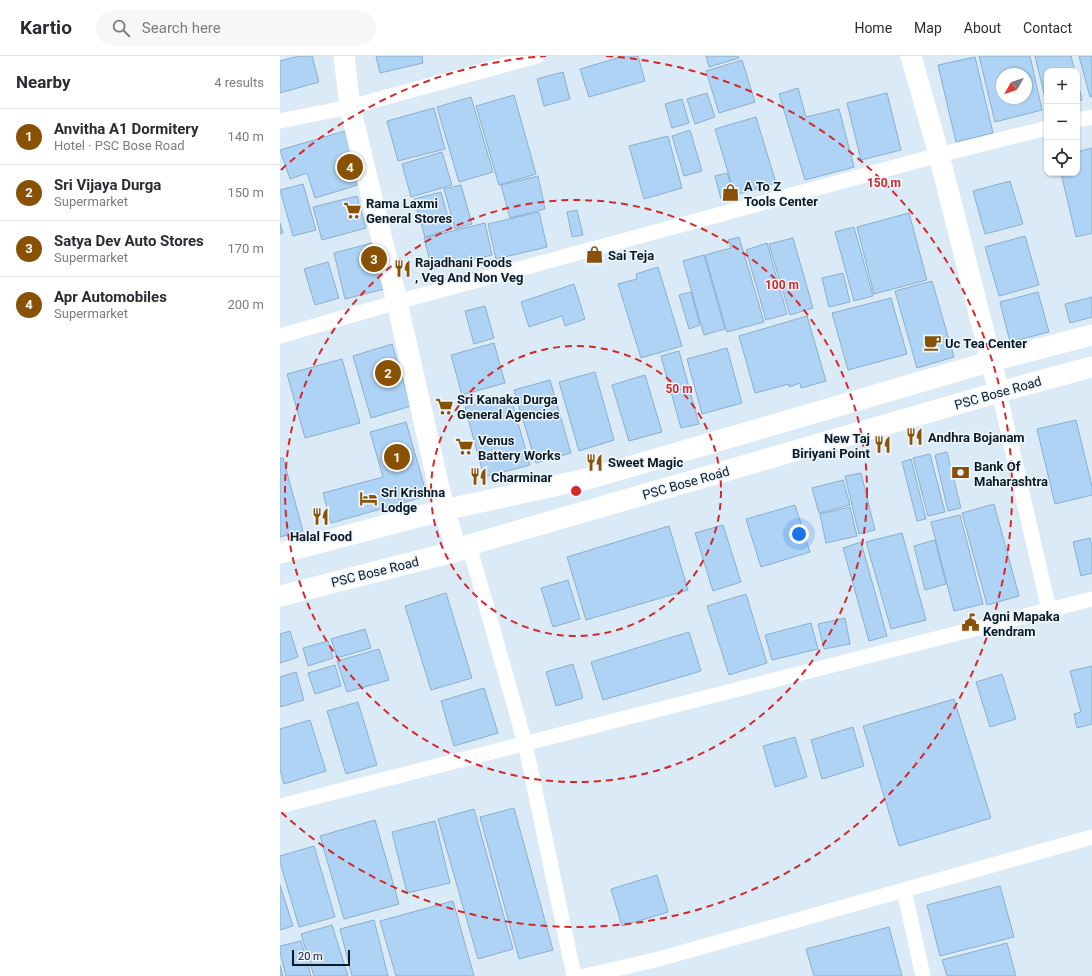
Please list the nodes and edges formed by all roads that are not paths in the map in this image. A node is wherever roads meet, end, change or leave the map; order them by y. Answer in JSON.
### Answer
{"nodes":[{"id":1,"x":344,"y":56,"type":"edge"},
{"id":2,"x":537,"y":56,"type":"edge"},
{"id":3,"x":911,"y":56,"type":"edge"},
{"id":4,"x":350,"y":107,"type":"junction"},
{"id":5,"x":1092,"y":117,"type":"edge"},
{"id":6,"x":1080,"y":119,"type":"edge"},
{"id":7,"x":280,"y":121,"type":"edge"},
{"id":8,"x":1044,"y":129,"type":"edge"},
{"id":9,"x":939,"y":155,"type":"junction"},
{"id":10,"x":397,"y":302,"type":"junction"},
{"id":11,"x":1092,"y":335,"type":"edge"},
{"id":12,"x":280,"y":336,"type":"edge"},
{"id":13,"x":992,"y":361,"type":"junction"},
{"id":14,"x":1092,"y":367,"type":"edge"},
{"id":15,"x":999,"y":392,"type":"junction"},
{"id":16,"x":444,"y":510,"type":"junction"},
{"id":17,"x":463,"y":548,"type":"junction"},
{"id":18,"x":280,"y":553,"type":"edge"},
{"id":19,"x":280,"y":596,"type":"edge"},
{"id":20,"x":1092,"y":599,"type":"edge"},
{"id":21,"x":1049,"y":610,"type":"junction"},
{"id":22,"x":525,"y":743,"type":"junction"},
{"id":23,"x":280,"y":806,"type":"edge"},
{"id":24,"x":1092,"y":839,"type":"edge"},
{"id":25,"x":904,"y":890,"type":"junction"},
{"id":26,"x":574,"y":976,"type":"edge"},
{"id":27,"x":585,"y":976,"type":"edge"},
{"id":28,"x":923,"y":976,"type":"edge"}],
"edges":[{"from":1,"to":4,"type":"street"},
{"from":2,"to":4,"type":"street"},
{"from":3,"to":9,"type":"street"},
{"from":4,"to":7,"type":"street"},
{"from":4,"to":10,"type":"street"},
{"from":5,"to":6,"type":"street"},
{"from":8,"to":9,"type":"street"},
{"from":9,"to":10,"type":"street"},
{"from":9,"to":13,"type":"street"},
{"from":10,"to":12,"type":"street"},
{"from":10,"to":16,"type":"street"},
{"from":11,"to":13,"type":"street"},
{"from":13,"to":15,"type":"street"},
{"from":13,"to":16,"type":"street"},
{"from":14,"to":15,"type":"street","name":"PSC Bose Road"},
{"from":15,"to":17,"type":"street","name":"PSC Bose Road"},
{"from":15,"to":21,"type":"street"},
{"from":16,"to":17,"type":"street"},
{"from":16,"to":18,"type":"street"},
{"from":17,"to":19,"type":"street","name":"PSC Bose Road"},
{"from":17,"to":22,"type":"street"},
{"from":20,"to":21,"type":"street"},
{"from":21,"to":22,"type":"street"},
{"from":22,"to":23,"type":"street"},
{"from":22,"to":26,"type":"street"},
{"from":24,"to":25,"type":"street"},
{"from":25,"to":27,"type":"street"},
{"from":25,"to":28,"type":"street"}]}
